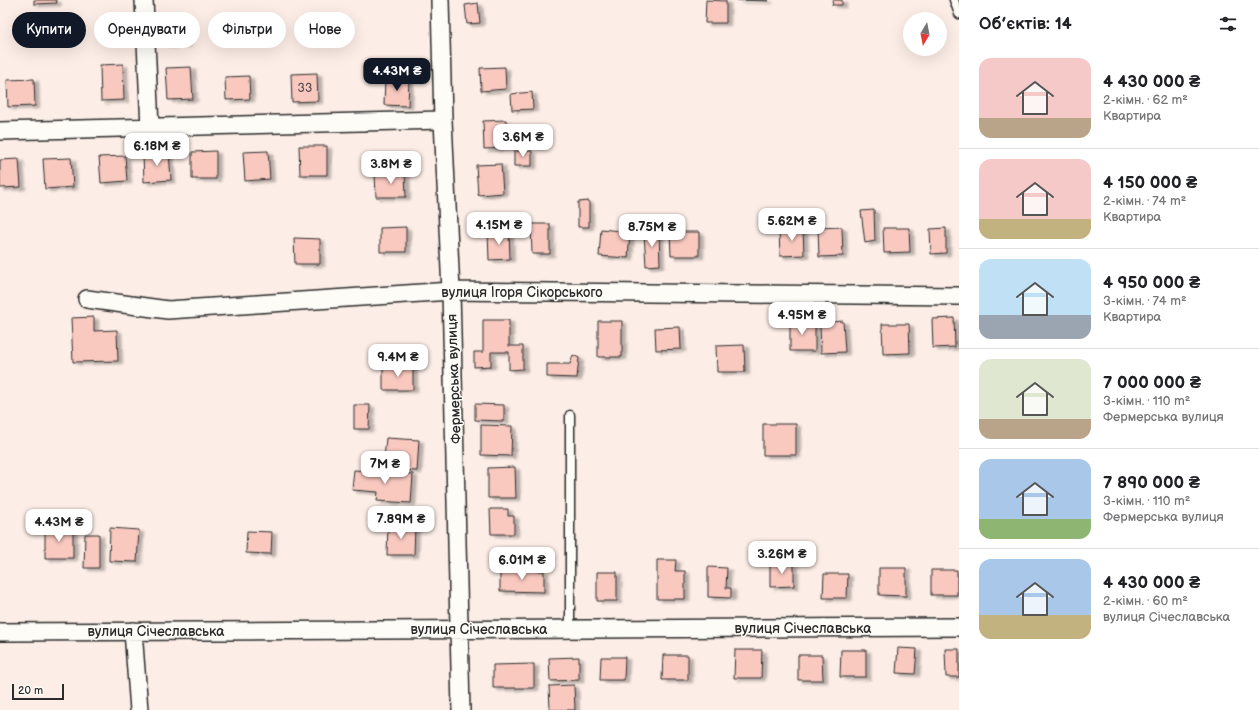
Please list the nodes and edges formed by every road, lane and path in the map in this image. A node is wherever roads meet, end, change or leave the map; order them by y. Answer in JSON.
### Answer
{"nodes":[{"id":1,"x":144,"y":0,"type":"edge"},
{"id":2,"x":440,"y":0,"type":"edge"},
{"id":3,"x":954,"y":0,"type":"edge"},
{"id":4,"x":959,"y":14,"type":"edge"},
{"id":5,"x":443,"y":120,"type":"junction"},
{"id":6,"x":150,"y":127,"type":"junction"},
{"id":7,"x":0,"y":131,"type":"edge"},
{"id":8,"x":451,"y":291,"type":"junction"},
{"id":9,"x":959,"y":296,"type":"edge"},
{"id":10,"x":87,"y":299,"type":"dead end"},
{"id":11,"x":570,"y":415,"type":"dead end"},
{"id":12,"x":959,"y":627,"type":"edge"},
{"id":13,"x":460,"y":629,"type":"junction"},
{"id":14,"x":570,"y":629,"type":"junction"},
{"id":15,"x":133,"y":631,"type":"junction"},
{"id":16,"x":0,"y":632,"type":"edge"},
{"id":17,"x":138,"y":710,"type":"edge"},
{"id":18,"x":461,"y":710,"type":"edge"}],
"edges":[{"from":1,"to":6,"type":"street"},
{"from":2,"to":5,"type":"street","name":"Фермерська вулиця"},
{"from":3,"to":4,"type":"lane"},
{"from":5,"to":6,"type":"street"},
{"from":5,"to":8,"type":"street","name":"Фермерська вулиця"},
{"from":6,"to":7,"type":"street"},
{"from":8,"to":9,"type":"street","name":"вулиця Ігоря Сікорського"},
{"from":8,"to":10,"type":"street","name":"вулиця Ігоря Сікорського"},
{"from":8,"to":13,"type":"street","name":"Фермерська вулиця"},
{"from":11,"to":14,"type":"lane"},
{"from":12,"to":14,"type":"street","name":"вулиця Січеславська"},
{"from":13,"to":14,"type":"street","name":"вулиця Січеславська"},
{"from":13,"to":15,"type":"street","name":"вулиця Січеславська"},
{"from":13,"to":18,"type":"street","name":"Фермерська вулиця"},
{"from":15,"to":16,"type":"street","name":"вулиця Січеславська"},
{"from":15,"to":17,"type":"street"}]}
